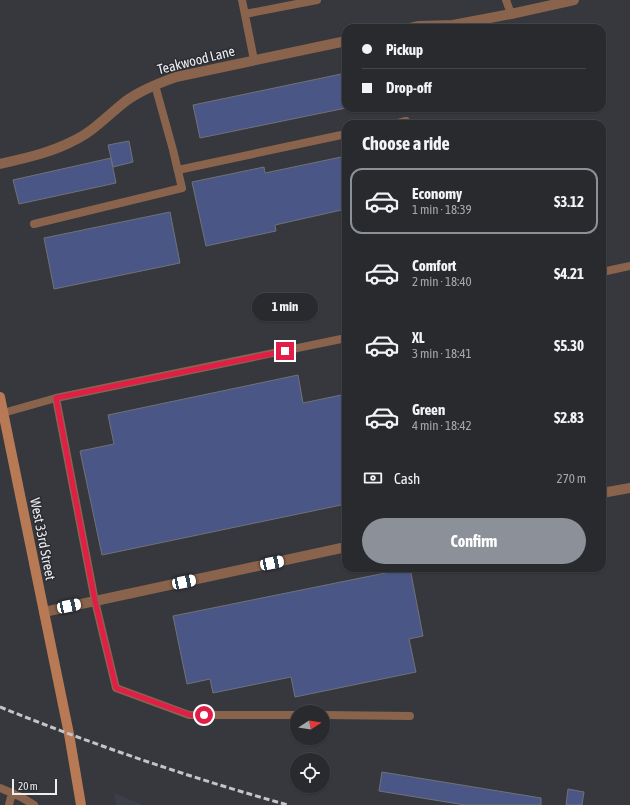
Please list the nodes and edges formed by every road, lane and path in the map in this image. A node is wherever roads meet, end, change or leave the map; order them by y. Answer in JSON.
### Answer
{"nodes":[{"id":1,"x":242,"y":0,"type":"edge"},
{"id":2,"x":317,"y":0,"type":"edge"},
{"id":3,"x":506,"y":0,"type":"edge"},
{"id":4,"x":574,"y":0,"type":"edge"},
{"id":5,"x":245,"y":14,"type":"junction"},
{"id":6,"x":511,"y":14,"type":"junction"},
{"id":7,"x":458,"y":24,"type":"edge"},
{"id":8,"x":342,"y":42,"type":"edge"},
{"id":9,"x":254,"y":60,"type":"junction"},
{"id":10,"x":155,"y":85,"type":"junction"},
{"id":11,"x":342,"y":135,"type":"edge"},
{"id":12,"x":0,"y":164,"type":"edge"},
{"id":13,"x":178,"y":170,"type":"junction"},
{"id":14,"x":34,"y":224,"type":"dead end"},
{"id":15,"x":630,"y":266,"type":"edge"},
{"id":16,"x":606,"y":271,"type":"edge"},
{"id":17,"x":342,"y":339,"type":"edge"},
{"id":18,"x":0,"y":397,"type":"edge"},
{"id":19,"x":56,"y":398,"type":"junction"},
{"id":20,"x":3,"y":413,"type":"junction"},
{"id":21,"x":630,"y":488,"type":"edge"},
{"id":22,"x":606,"y":492,"type":"edge"},
{"id":23,"x":342,"y":548,"type":"edge"},
{"id":24,"x":95,"y":601,"type":"junction"},
{"id":25,"x":44,"y":612,"type":"junction"},
{"id":26,"x":290,"y":715,"type":"edge"},
{"id":27,"x":330,"y":715,"type":"edge"},
{"id":28,"x":410,"y":716,"type":"dead end"},
{"id":29,"x":0,"y":788,"type":"edge"},
{"id":30,"x":12,"y":793,"type":"junction"},
{"id":31,"x":9,"y":805,"type":"edge"},
{"id":32,"x":34,"y":805,"type":"edge"},
{"id":33,"x":81,"y":805,"type":"edge"}],
"edges":[{"from":1,"to":5,"type":"lane"},
{"from":2,"to":5,"type":"lane"},
{"from":3,"to":6,"type":"lane"},
{"from":4,"to":6,"type":"street"},
{"from":5,"to":9,"type":"lane"},
{"from":6,"to":7,"type":"street"},
{"from":8,"to":9,"type":"street","name":"Teakwood Lane"},
{"from":9,"to":10,"type":"street","name":"Teakwood Lane"},
{"from":10,"to":12,"type":"street","name":"Teakwood Lane"},
{"from":10,"to":13,"type":"lane"},
{"from":11,"to":13,"type":"lane"},
{"from":13,"to":14,"type":"lane"},
{"from":15,"to":16,"type":"lane"},
{"from":17,"to":19,"type":"lane"},
{"from":18,"to":20,"type":"main road","name":"West 33rd Street"},
{"from":19,"to":20,"type":"lane"},
{"from":19,"to":24,"type":"lane"},
{"from":20,"to":25,"type":"main road","name":"West 33rd Street"},
{"from":21,"to":22,"type":"street"},
{"from":23,"to":24,"type":"street"},
{"from":24,"to":25,"type":"street"},
{"from":24,"to":26,"type":"lane"},
{"from":25,"to":33,"type":"main road","name":"West 33rd Street"},
{"from":27,"to":28,"type":"lane"},
{"from":29,"to":30,"type":"lane"},
{"from":30,"to":31,"type":"lane"},
{"from":30,"to":32,"type":"lane"}]}
